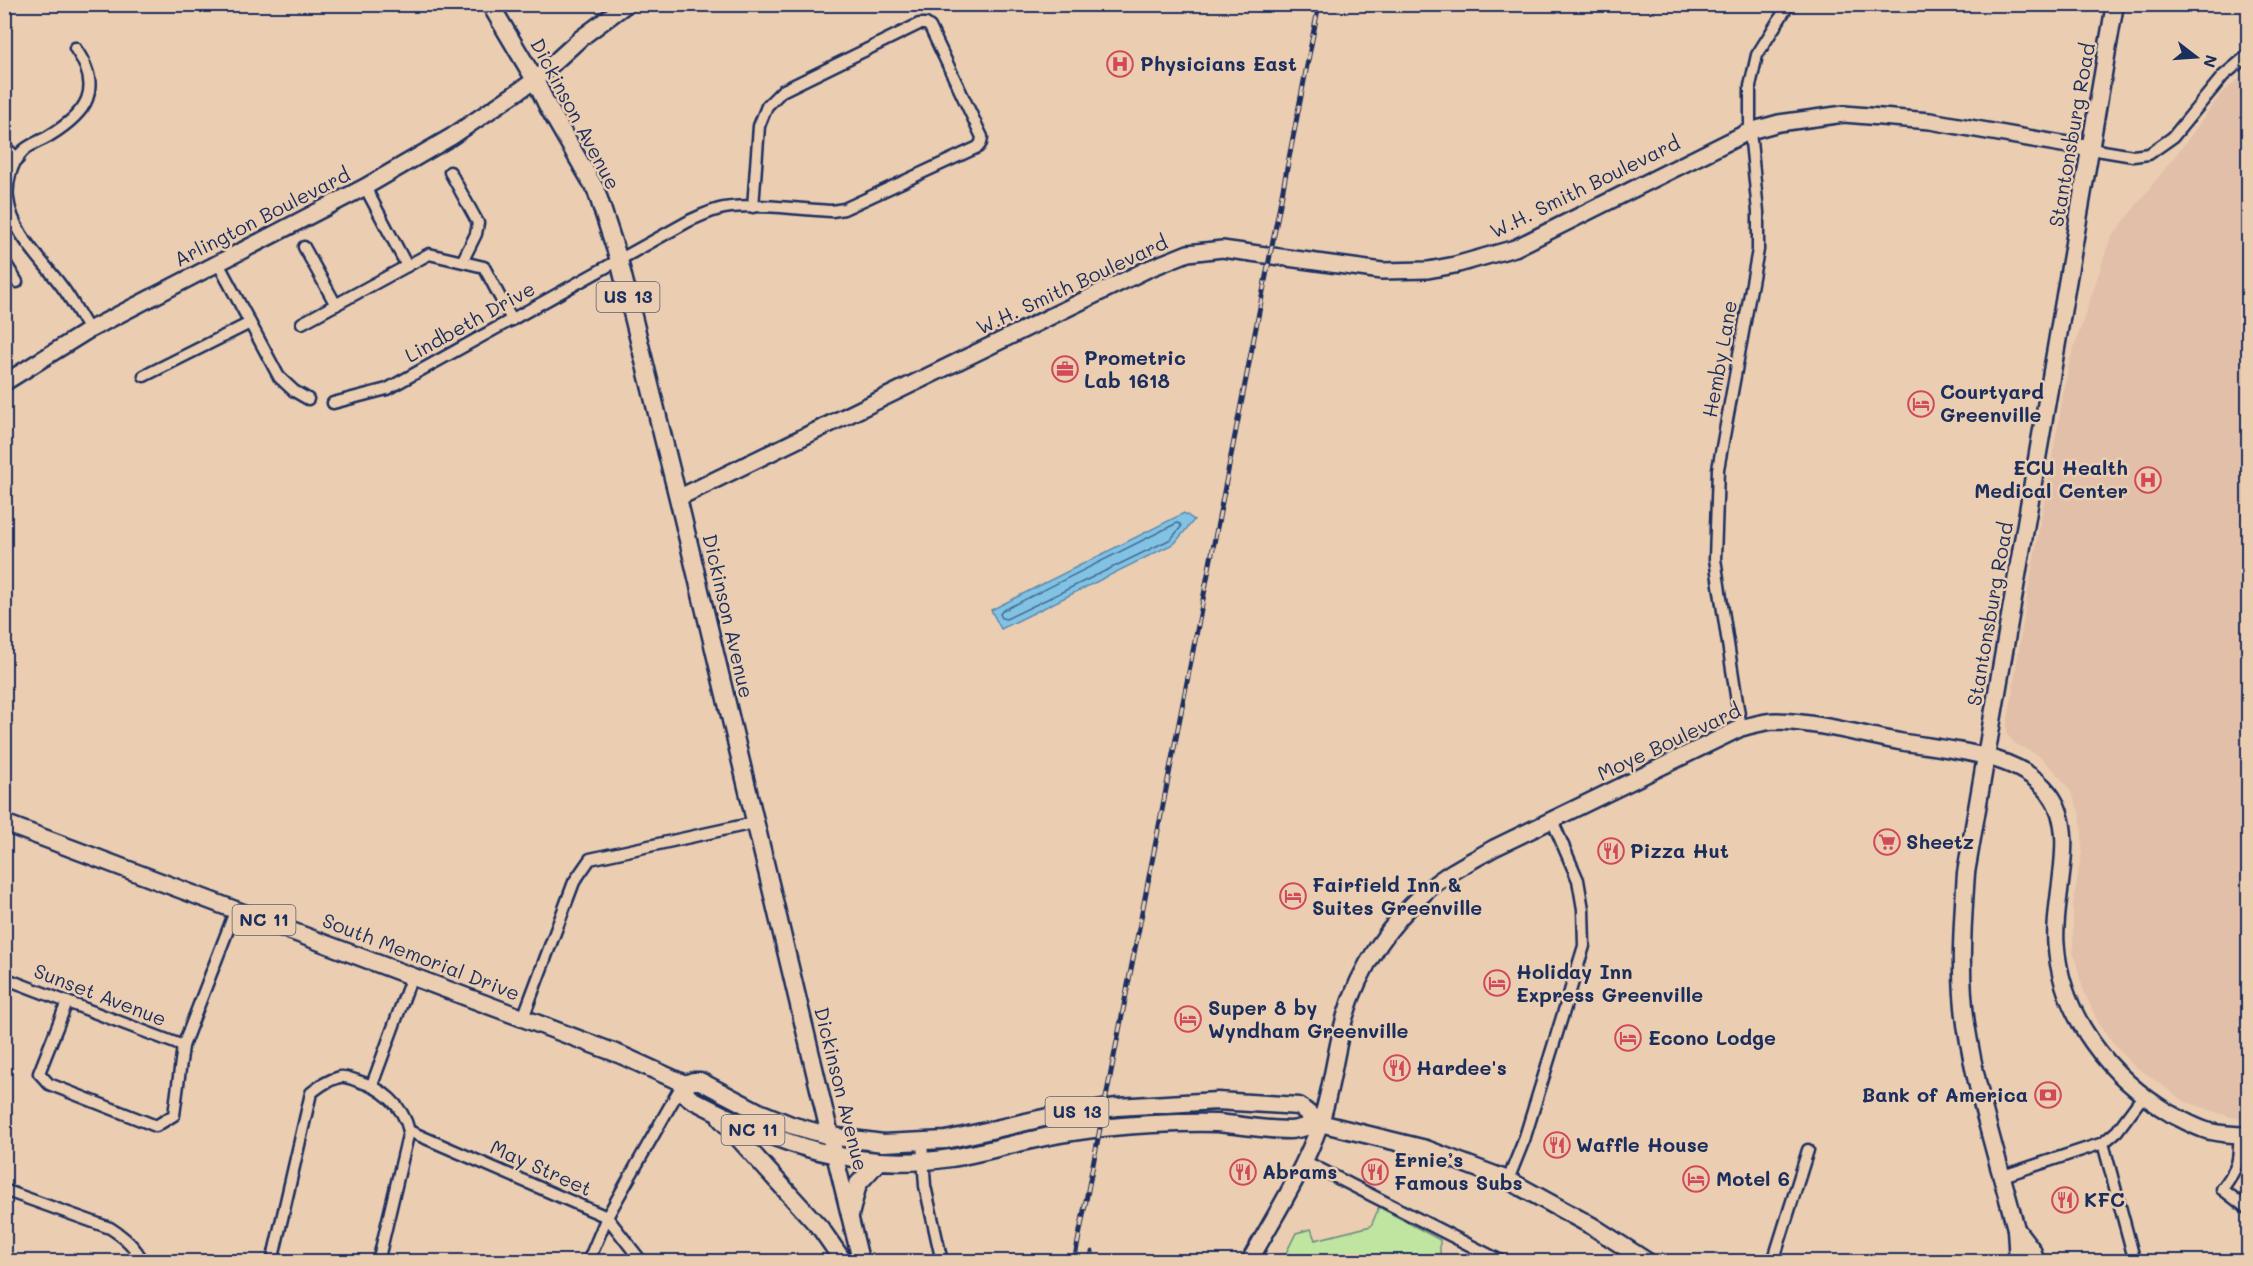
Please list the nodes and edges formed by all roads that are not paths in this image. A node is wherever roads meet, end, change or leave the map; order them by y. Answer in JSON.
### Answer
{"nodes":[{"id":1,"x":490,"y":4,"type":"edge"},
{"id":2,"x":627,"y":4,"type":"edge"},
{"id":3,"x":1789,"y":4,"type":"edge"},
{"id":4,"x":2115,"y":4,"type":"edge"},
{"id":5,"x":75,"y":48,"type":"dead end"},
{"id":6,"x":2248,"y":55,"type":"edge"},
{"id":7,"x":535,"y":80,"type":"junction"},
{"id":8,"x":1750,"y":131,"type":"junction"},
{"id":9,"x":4,"y":146,"type":"edge"},
{"id":10,"x":2091,"y":149,"type":"junction"},
{"id":11,"x":18,"y":159,"type":"junction"},
{"id":12,"x":450,"y":172,"type":"dead end"},
{"id":13,"x":365,"y":187,"type":"junction"},
{"id":14,"x":753,"y":207,"type":"junction"},
{"id":15,"x":15,"y":225,"type":"junction"},
{"id":16,"x":4,"y":232,"type":"edge"},
{"id":17,"x":304,"y":248,"type":"dead end"},
{"id":18,"x":463,"y":260,"type":"junction"},
{"id":19,"x":620,"y":260,"type":"junction"},
{"id":20,"x":4,"y":261,"type":"edge"},
{"id":21,"x":218,"y":263,"type":"junction"},
{"id":22,"x":407,"y":266,"type":"junction"},
{"id":23,"x":17,"y":282,"type":"dead end"},
{"id":24,"x":336,"y":305,"type":"junction"},
{"id":25,"x":512,"y":320,"type":"junction"},
{"id":26,"x":250,"y":323,"type":"junction"},
{"id":27,"x":302,"y":323,"type":"dead end"},
{"id":28,"x":89,"y":330,"type":"junction"},
{"id":29,"x":144,"y":376,"type":"dead end"},
{"id":30,"x":4,"y":382,"type":"edge"},
{"id":31,"x":308,"y":399,"type":"dead end"},
{"id":32,"x":333,"y":403,"type":"dead end"},
{"id":33,"x":678,"y":498,"type":"junction"},
{"id":34,"x":1741,"y":728,"type":"junction"},
{"id":35,"x":1987,"y":757,"type":"junction"},
{"id":36,"x":1552,"y":820,"type":"junction"},
{"id":37,"x":754,"y":823,"type":"junction"},
{"id":38,"x":4,"y":824,"type":"edge"},
{"id":39,"x":236,"y":909,"type":"junction"},
{"id":40,"x":412,"y":976,"type":"junction"},
{"id":41,"x":4,"y":978,"type":"edge"},
{"id":42,"x":67,"y":1002,"type":"junction"},
{"id":43,"x":523,"y":1018,"type":"junction"},
{"id":44,"x":183,"y":1046,"type":"junction"},
{"id":45,"x":684,"y":1084,"type":"junction"},
{"id":46,"x":372,"y":1085,"type":"junction"},
{"id":47,"x":2143,"y":1096,"type":"junction"},
{"id":48,"x":714,"y":1111,"type":"junction"},
{"id":49,"x":1320,"y":1123,"type":"junction"},
{"id":50,"x":409,"y":1131,"type":"junction"},
{"id":51,"x":2244,"y":1135,"type":"edge"},
{"id":52,"x":831,"y":1137,"type":"junction"},
{"id":53,"x":922,"y":1142,"type":"junction"},
{"id":54,"x":2103,"y":1143,"type":"junction"},
{"id":55,"x":1808,"y":1150,"type":"dead end"},
{"id":56,"x":835,"y":1156,"type":"junction"},
{"id":57,"x":924,"y":1161,"type":"junction"},
{"id":58,"x":1304,"y":1161,"type":"junction"},
{"id":59,"x":878,"y":1162,"type":"junction"},
{"id":60,"x":2003,"y":1176,"type":"junction"},
{"id":61,"x":1508,"y":1180,"type":"junction"},
{"id":62,"x":4,"y":1190,"type":"edge"},
{"id":63,"x":2248,"y":1209,"type":"edge"},
{"id":64,"x":850,"y":1215,"type":"junction"},
{"id":65,"x":608,"y":1217,"type":"junction"},
{"id":66,"x":2016,"y":1229,"type":"junction"},
{"id":67,"x":143,"y":1262,"type":"edge"},
{"id":68,"x":272,"y":1262,"type":"edge"},
{"id":69,"x":378,"y":1262,"type":"edge"},
{"id":70,"x":588,"y":1262,"type":"edge"},
{"id":71,"x":642,"y":1262,"type":"edge"},
{"id":72,"x":844,"y":1262,"type":"edge"},
{"id":73,"x":861,"y":1262,"type":"edge"},
{"id":74,"x":942,"y":1262,"type":"edge"},
{"id":75,"x":1249,"y":1262,"type":"edge"},
{"id":76,"x":1503,"y":1262,"type":"edge"},
{"id":77,"x":1648,"y":1262,"type":"edge"},
{"id":78,"x":1773,"y":1262,"type":"edge"},
{"id":79,"x":2019,"y":1262,"type":"edge"},
{"id":80,"x":2036,"y":1262,"type":"edge"},
{"id":81,"x":2135,"y":1262,"type":"edge"}],
"edges":[{"from":1,"to":7,"type":"main road","name":"Dickinson Avenue","number":"US 13"},
{"from":2,"to":7,"type":"street","name":"Arlington Boulevard"},
{"from":3,"to":8,"type":"street","name":"Hemby Lane"},
{"from":4,"to":10,"type":"main road","name":"Stantonsburg Road"},
{"from":5,"to":11,"type":"street"},
{"from":6,"to":10,"type":"street"},
{"from":7,"to":13,"type":"street","name":"Arlington Boulevard"},
{"from":7,"to":19,"type":"main road","name":"Dickinson Avenue","number":"US 13"},
{"from":8,"to":10,"type":"street","name":"W.H. Smith Boulevard"},
{"from":8,"to":33,"type":"street","name":"W.H. Smith Boulevard"},
{"from":8,"to":34,"type":"street","name":"Hemby Lane"},
{"from":9,"to":11,"type":"street"},
{"from":10,"to":35,"type":"main road","name":"Stantonsburg Road"},
{"from":11,"to":15,"type":"street"},
{"from":12,"to":18,"type":"street"},
{"from":13,"to":21,"type":"street","name":"Arlington Boulevard"},
{"from":13,"to":22,"type":"street"},
{"from":14,"to":14,"type":"street","name":"Lindbeth Drive"},
{"from":14,"to":19,"type":"street","name":"Lindbeth Drive"},
{"from":15,"to":16,"type":"street"},
{"from":15,"to":28,"type":"street"},
{"from":17,"to":24,"type":"street"},
{"from":18,"to":22,"type":"street"},
{"from":18,"to":25,"type":"street"},
{"from":19,"to":25,"type":"street","name":"Lindbeth Drive"},
{"from":19,"to":33,"type":"main road","name":"Dickinson Avenue","number":"US 13"},
{"from":20,"to":23,"type":"street"},
{"from":21,"to":26,"type":"street"},
{"from":21,"to":28,"type":"street","name":"Arlington Boulevard"},
{"from":22,"to":24,"type":"street"},
{"from":24,"to":27,"type":"street"},
{"from":25,"to":32,"type":"street","name":"Lindbeth Drive"},
{"from":26,"to":29,"type":"street"},
{"from":26,"to":31,"type":"street"},
{"from":28,"to":30,"type":"street","name":"Arlington Boulevard"},
{"from":33,"to":37,"type":"main road","name":"Dickinson Avenue","number":"US 13"},
{"from":34,"to":35,"type":"street","name":"Moye Boulevard"},
{"from":34,"to":36,"type":"street","name":"Moye Boulevard"},
{"from":35,"to":47,"type":"street","name":"Moye Boulevard"},
{"from":35,"to":60,"type":"main road","name":"Stantonsburg Road"},
{"from":36,"to":49,"type":"street","name":"Moye Boulevard"},
{"from":36,"to":61,"type":"street"},
{"from":37,"to":43,"type":"street"},
{"from":37,"to":52,"type":"main road","name":"Dickinson Avenue","number":"US 13"},
{"from":38,"to":39,"type":"main road","name":"South Memorial Drive","number":"NC 11"},
{"from":39,"to":40,"type":"main road","name":"South Memorial Drive","number":"NC 11"},
{"from":39,"to":44,"type":"street"},
{"from":40,"to":43,"type":"main road","name":"South Memorial Drive","number":"NC 11"},
{"from":40,"to":46,"type":"street"},
{"from":41,"to":42,"type":"street","name":"Sunset Avenue"},
{"from":42,"to":44,"type":"street","name":"Sunset Avenue"},
{"from":42,"to":44,"type":"street"},
{"from":43,"to":45,"type":"main road","name":"South Memorial Drive","number":"NC 11"},
{"from":45,"to":48,"type":"main road","name":"South Memorial Drive","number":"NC 11"},
{"from":45,"to":52,"type":"main road","name":"South Memorial Drive","number":"NC 11"},
{"from":45,"to":65,"type":"street"},
{"from":46,"to":50,"type":"street"},
{"from":46,"to":68,"type":"street"},
{"from":47,"to":51,"type":"street","name":"Moye Boulevard"},
{"from":47,"to":54,"type":"street"},
{"from":48,"to":56,"type":"main road","name":"South Memorial Drive","number":"NC 11"},
{"from":48,"to":72,"type":"main road"},
{"from":49,"to":53,"type":"main road","name":"South Memorial Drive","number":"US 13"},
{"from":49,"to":57,"type":"main road","name":"South Memorial Drive","number":"US 13"},
{"from":49,"to":58,"type":"street","name":"Moye Boulevard"},
{"from":49,"to":61,"type":"main road","name":"South Memorial Drive","number":"US 13"},
{"from":50,"to":65,"type":"street","name":"May Street"},
{"from":50,"to":69,"type":"street"},
{"from":51,"to":63,"type":"street"},
{"from":52,"to":53,"type":"main road","name":"South Memorial Drive","number":"US 13"},
{"from":52,"to":56,"type":"main road","name":"Dickinson Avenue","number":"US 13"},
{"from":53,"to":57,"type":"street"},
{"from":54,"to":60,"type":"street"},
{"from":54,"to":81,"type":"street"},
{"from":55,"to":78,"type":"street"},
{"from":56,"to":59,"type":"main road","name":"South Memorial Drive","number":"US 13"},
{"from":56,"to":64,"type":"street","name":"Dickinson Avenue"},
{"from":57,"to":59,"type":"main road","name":"South Memorial Drive","number":"US 13"},
{"from":57,"to":74,"type":"street"},
{"from":58,"to":75,"type":"street","name":"Moye Boulevard"},
{"from":58,"to":76,"type":"street"},
{"from":59,"to":64,"type":"main road"},
{"from":60,"to":66,"type":"main road","name":"Stantonsburg Road"},
{"from":61,"to":77,"type":"main road","name":"South Memorial Drive","number":"US 13"},
{"from":62,"to":67,"type":"street"},
{"from":64,"to":73,"type":"street","name":"Dickinson Avenue"},
{"from":65,"to":70,"type":"street"},
{"from":65,"to":71,"type":"street","name":"May Street"},
{"from":66,"to":79,"type":"main road","name":"Stantonsburg Road"},
{"from":66,"to":80,"type":"main road","name":"Stantonsburg Road"}]}
